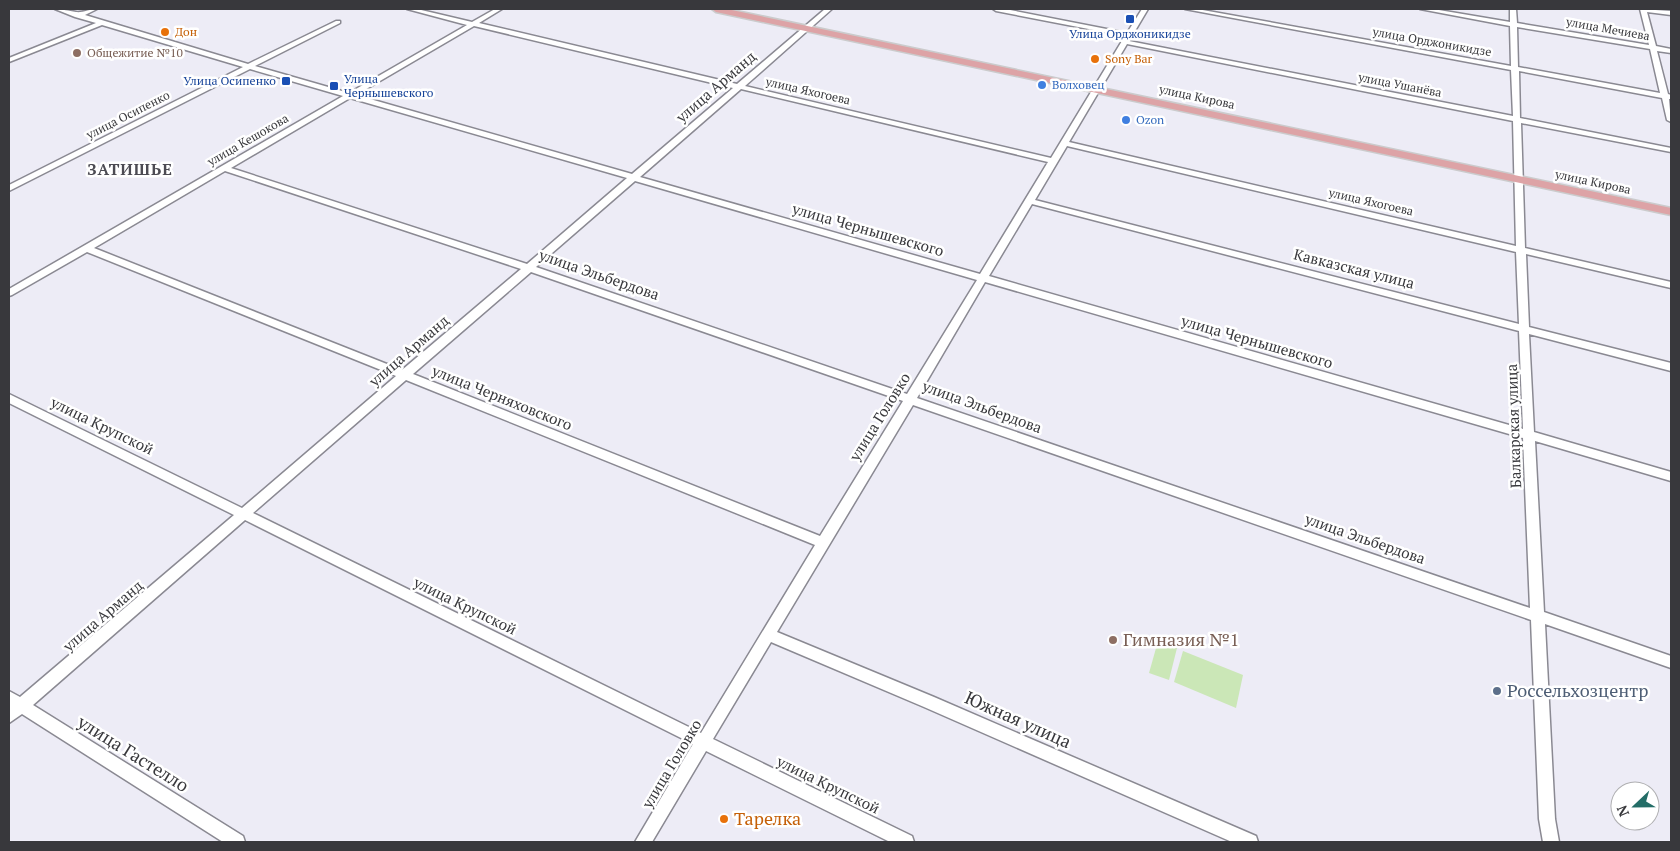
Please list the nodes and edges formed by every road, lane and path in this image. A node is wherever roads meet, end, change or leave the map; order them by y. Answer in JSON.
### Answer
{"nodes":[{"id":1,"x":58,"y":9,"type":"edge"},
{"id":2,"x":94,"y":9,"type":"edge"},
{"id":3,"x":410,"y":9,"type":"edge"},
{"id":4,"x":499,"y":9,"type":"edge"},
{"id":5,"x":716,"y":9,"type":"edge"},
{"id":6,"x":829,"y":9,"type":"edge"},
{"id":7,"x":996,"y":9,"type":"edge"},
{"id":8,"x":1145,"y":9,"type":"edge"},
{"id":9,"x":1188,"y":9,"type":"edge"},
{"id":10,"x":1423,"y":9,"type":"edge"},
{"id":11,"x":1513,"y":9,"type":"edge"},
{"id":12,"x":1643,"y":9,"type":"edge"},
{"id":13,"x":1671,"y":13,"type":"edge"},
{"id":14,"x":77,"y":16,"type":"junction"},
{"id":15,"x":338,"y":22,"type":"dead end"},
{"id":16,"x":101,"y":23,"type":"junction"},
{"id":17,"x":473,"y":24,"type":"junction"},
{"id":18,"x":1514,"y":24,"type":"junction"},
{"id":19,"x":807,"y":28,"type":"junction"},
{"id":20,"x":1127,"y":38,"type":"junction"},
{"id":21,"x":1653,"y":48,"type":"junction"},
{"id":22,"x":1671,"y":51,"type":"edge"},
{"id":23,"x":9,"y":60,"type":"edge"},
{"id":24,"x":248,"y":66,"type":"junction"},
{"id":25,"x":1515,"y":69,"type":"junction"},
{"id":26,"x":738,"y":87,"type":"junction"},
{"id":27,"x":1097,"y":90,"type":"junction"},
{"id":28,"x":350,"y":95,"type":"junction"},
{"id":29,"x":1668,"y":97,"type":"edge"},
{"id":30,"x":1516,"y":119,"type":"junction"},
{"id":31,"x":1671,"y":120,"type":"edge"},
{"id":32,"x":1065,"y":143,"type":"junction"},
{"id":33,"x":1671,"y":150,"type":"edge"},
{"id":34,"x":1054,"y":161,"type":"junction"},
{"id":35,"x":224,"y":168,"type":"junction"},
{"id":36,"x":634,"y":177,"type":"junction"},
{"id":37,"x":1518,"y":180,"type":"junction"},
{"id":38,"x":9,"y":188,"type":"edge"},
{"id":39,"x":1030,"y":201,"type":"junction"},
{"id":40,"x":1671,"y":212,"type":"edge"},
{"id":41,"x":86,"y":248,"type":"junction"},
{"id":42,"x":1521,"y":250,"type":"junction"},
{"id":43,"x":529,"y":268,"type":"junction"},
{"id":44,"x":982,"y":279,"type":"junction"},
{"id":45,"x":1671,"y":286,"type":"edge"},
{"id":46,"x":9,"y":293,"type":"edge"},
{"id":47,"x":1524,"y":328,"type":"junction"},
{"id":48,"x":1671,"y":367,"type":"edge"},
{"id":49,"x":404,"y":375,"type":"junction"},
{"id":50,"x":9,"y":398,"type":"edge"},
{"id":51,"x":911,"y":399,"type":"junction"},
{"id":52,"x":1529,"y":436,"type":"junction"},
{"id":53,"x":1671,"y":476,"type":"edge"},
{"id":54,"x":242,"y":514,"type":"junction"},
{"id":55,"x":824,"y":543,"type":"junction"},
{"id":56,"x":1536,"y":614,"type":"junction"},
{"id":57,"x":769,"y":635,"type":"junction"},
{"id":58,"x":1671,"y":662,"type":"edge"},
{"id":59,"x":15,"y":702,"type":"edge"},
{"id":60,"x":9,"y":716,"type":"edge"},
{"id":61,"x":704,"y":743,"type":"junction"},
{"id":62,"x":237,"y":842,"type":"edge"},
{"id":63,"x":643,"y":842,"type":"edge"},
{"id":64,"x":906,"y":842,"type":"edge"},
{"id":65,"x":1250,"y":842,"type":"edge"},
{"id":66,"x":1550,"y":842,"type":"edge"}],
"edges":[{"from":1,"to":14,"type":"street","name":"улица Чернышевского"},
{"from":2,"to":14,"type":"street"},
{"from":3,"to":17,"type":"street","name":"улица Яхогоева"},
{"from":4,"to":17,"type":"street","name":"улица Кешокова"},
{"from":5,"to":19,"type":"main road","name":"улица Кирова"},
{"from":6,"to":19,"type":"street","name":"улица Арманд"},
{"from":7,"to":20,"type":"street"},
{"from":8,"to":20,"type":"street","name":"улица Головко"},
{"from":9,"to":25,"type":"street","name":"улица Орджоникидзе"},
{"from":10,"to":18,"type":"street","name":"улица Мечиева"},
{"from":11,"to":18,"type":"street","name":"Балкарская улица"},
{"from":12,"to":13,"type":"street"},
{"from":12,"to":21,"type":"street"},
{"from":14,"to":16,"type":"street","name":"улица Чернышевского"},
{"from":15,"to":24,"type":"street","name":"улица Осипенко"},
{"from":16,"to":23,"type":"street"},
{"from":16,"to":24,"type":"street","name":"улица Чернышевского"},
{"from":17,"to":26,"type":"street","name":"улица Яхогоева"},
{"from":17,"to":28,"type":"street","name":"улица Кешокова"},
{"from":18,"to":21,"type":"street","name":"улица Мечиева"},
{"from":18,"to":25,"type":"street","name":"Балкарская улица"},
{"from":19,"to":26,"type":"street","name":"улица Арманд"},
{"from":19,"to":27,"type":"main road","name":"улица Кирова"},
{"from":20,"to":27,"type":"street","name":"улица Головко"},
{"from":20,"to":30,"type":"street","name":"улица Ушанёва"},
{"from":21,"to":22,"type":"street","name":"улица Мечиева"},
{"from":21,"to":29,"type":"street"},
{"from":24,"to":28,"type":"street","name":"улица Чернышевского"},
{"from":24,"to":38,"type":"street","name":"улица Осипенко"},
{"from":25,"to":29,"type":"street","name":"улица Орджоникидзе"},
{"from":25,"to":30,"type":"street","name":"Балкарская улица"},
{"from":26,"to":34,"type":"street","name":"улица Яхогоева"},
{"from":26,"to":36,"type":"street","name":"улица Арманд"},
{"from":27,"to":32,"type":"street","name":"улица Головко"},
{"from":27,"to":37,"type":"main road","name":"улица Кирова"},
{"from":28,"to":35,"type":"street","name":"улица Кешокова"},
{"from":28,"to":36,"type":"street","name":"улица Чернышевского"},
{"from":29,"to":31,"type":"street"},
{"from":30,"to":33,"type":"street","name":"улица Ушанёва"},
{"from":30,"to":37,"type":"street","name":"Балкарская улица"},
{"from":32,"to":34,"type":"street","name":"улица Головко"},
{"from":32,"to":42,"type":"street","name":"улица Яхогоева"},
{"from":34,"to":39,"type":"street","name":"улица Головко"},
{"from":35,"to":41,"type":"street","name":"улица Кешокова"},
{"from":35,"to":43,"type":"street","name":"улица Эльбердова"},
{"from":36,"to":43,"type":"street","name":"улица Арманд"},
{"from":36,"to":44,"type":"street","name":"улица Чернышевского"},
{"from":37,"to":40,"type":"main road","name":"улица Кирова"},
{"from":37,"to":42,"type":"street","name":"Балкарская улица"},
{"from":39,"to":44,"type":"street","name":"улица Головко"},
{"from":39,"to":47,"type":"street","name":"Кавказская улица"},
{"from":41,"to":46,"type":"street","name":"улица Кешокова"},
{"from":41,"to":49,"type":"street","name":"улица Черняховского"},
{"from":42,"to":45,"type":"street","name":"улица Яхогоева"},
{"from":42,"to":47,"type":"street","name":"Балкарская улица"},
{"from":43,"to":49,"type":"street","name":"улица Арманд"},
{"from":43,"to":51,"type":"street","name":"улица Эльбердова"},
{"from":44,"to":51,"type":"street","name":"улица Головко"},
{"from":44,"to":52,"type":"street","name":"улица Чернышевского"},
{"from":47,"to":48,"type":"street","name":"Кавказская улица"},
{"from":47,"to":52,"type":"street","name":"Балкарская улица"},
{"from":49,"to":54,"type":"street","name":"улица Арманд"},
{"from":49,"to":55,"type":"street","name":"улица Черняховского"},
{"from":50,"to":54,"type":"street","name":"улица Крупской"},
{"from":51,"to":55,"type":"street","name":"улица Головко"},
{"from":51,"to":56,"type":"street","name":"улица Эльбердова"},
{"from":52,"to":53,"type":"street","name":"улица Чернышевского"},
{"from":52,"to":56,"type":"street","name":"Балкарская улица"},
{"from":54,"to":59,"type":"street","name":"улица Арманд"},
{"from":54,"to":61,"type":"street","name":"улица Крупской"},
{"from":55,"to":57,"type":"street","name":"улица Головко"},
{"from":56,"to":58,"type":"street","name":"улица Эльбердова"},
{"from":56,"to":66,"type":"street","name":"Балкарская улица"},
{"from":57,"to":61,"type":"street","name":"улица Головко"},
{"from":57,"to":65,"type":"street","name":"Южная улица"},
{"from":59,"to":60,"type":"street","name":"улица Арманд"},
{"from":59,"to":62,"type":"street","name":"улица Гастелло"},
{"from":61,"to":63,"type":"street","name":"улица Головко"},
{"from":61,"to":64,"type":"street","name":"улица Крупской"}]}
